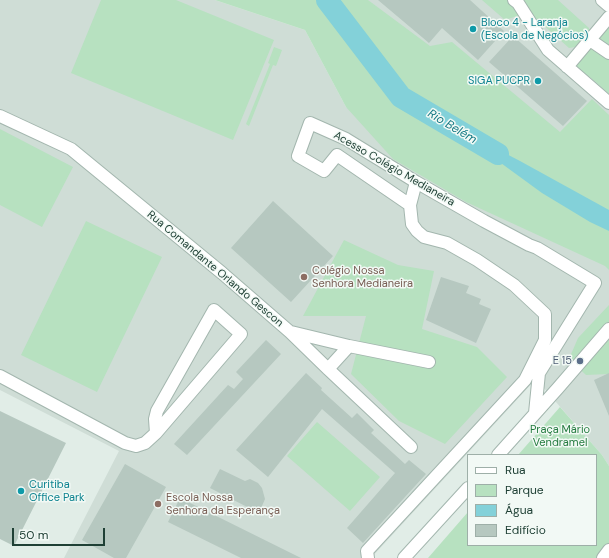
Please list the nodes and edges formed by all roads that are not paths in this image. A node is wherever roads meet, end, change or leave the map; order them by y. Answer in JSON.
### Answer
{"nodes":[{"id":1,"x":514,"y":0,"type":"edge"},
{"id":2,"x":602,"y":0,"type":"edge"},
{"id":3,"x":609,"y":6,"type":"edge"},
{"id":4,"x":609,"y":17,"type":"edge"},
{"id":5,"x":590,"y":40,"type":"junction"},
{"id":6,"x":609,"y":53,"type":"edge"},
{"id":7,"x":567,"y":67,"type":"junction"},
{"id":8,"x":609,"y":103,"type":"edge"},
{"id":9,"x":0,"y":116,"type":"edge"},
{"id":10,"x":416,"y":182,"type":"junction"},
{"id":11,"x":410,"y":205,"type":"junction"},
{"id":12,"x":609,"y":329,"type":"edge"},
{"id":13,"x":290,"y":332,"type":"junction"},
{"id":14,"x":349,"y":346,"type":"junction"},
{"id":15,"x":429,"y":362,"type":"dead end"},
{"id":16,"x":328,"y":369,"type":"junction"},
{"id":17,"x":0,"y":376,"type":"edge"},
{"id":18,"x":535,"y":413,"type":"junction"},
{"id":19,"x":156,"y":434,"type":"junction"},
{"id":20,"x":411,"y":447,"type":"dead end"},
{"id":21,"x":499,"y":454,"type":"edge"},
{"id":22,"x":467,"y":489,"type":"edge"},
{"id":23,"x":609,"y":550,"type":"edge"},
{"id":24,"x":368,"y":558,"type":"edge"},
{"id":25,"x":404,"y":558,"type":"edge"},
{"id":26,"x":603,"y":558,"type":"edge"}],
"edges":[{"from":1,"to":7,"type":"street"},
{"from":2,"to":3,"type":"street"},
{"from":4,"to":5,"type":"street"},
{"from":5,"to":6,"type":"street"},
{"from":5,"to":7,"type":"street"},
{"from":7,"to":8,"type":"street"},
{"from":9,"to":13,"type":"street","name":"Rua Comandante Orlando Gescon"},
{"from":10,"to":11,"type":"street"},
{"from":10,"to":11,"type":"street","name":"Acesso Colégio Medianeira"},
{"from":10,"to":18,"type":"street","name":"Acesso Colégio Medianeira"},
{"from":11,"to":24,"type":"street"},
{"from":12,"to":18,"type":"street"},
{"from":13,"to":14,"type":"street"},
{"from":13,"to":16,"type":"street","name":"Rua Comandante Orlando Gescon"},
{"from":14,"to":15,"type":"street"},
{"from":14,"to":16,"type":"street"},
{"from":16,"to":20,"type":"street","name":"Rua Comandante Orlando Gescon"},
{"from":17,"to":19,"type":"street"},
{"from":18,"to":21,"type":"street"},
{"from":19,"to":19,"type":"street"},
{"from":22,"to":25,"type":"street"},
{"from":23,"to":26,"type":"street"}]}
